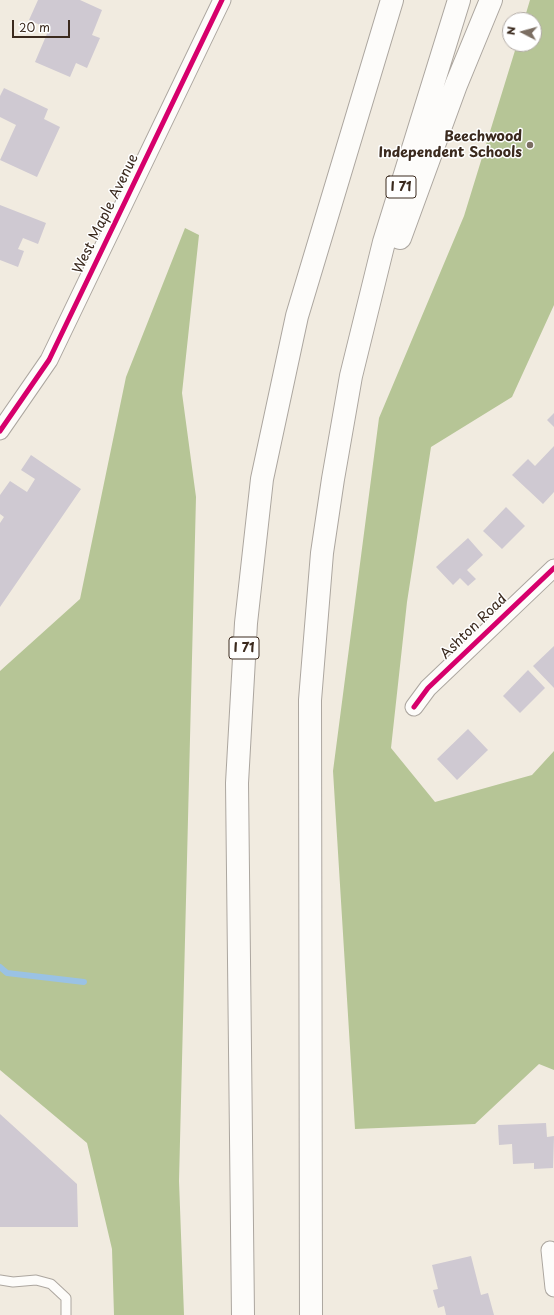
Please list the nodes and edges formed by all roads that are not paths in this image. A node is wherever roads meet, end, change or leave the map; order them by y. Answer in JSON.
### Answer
{"nodes":[{"id":1,"x":222,"y":0,"type":"edge"},
{"id":2,"x":459,"y":0,"type":"edge"},
{"id":3,"x":491,"y":0,"type":"edge"},
{"id":4,"x":392,"y":1,"type":"edge"},
{"id":5,"x":351,"y":376,"type":"junction"},
{"id":6,"x":0,"y":431,"type":"edge"},
{"id":7,"x":554,"y":568,"type":"edge"},
{"id":8,"x":414,"y":707,"type":"dead end"},
{"id":9,"x":550,"y":1250,"type":"dead end"},
{"id":10,"x":0,"y":1280,"type":"edge"},
{"id":11,"x":554,"y":1288,"type":"edge"},
{"id":12,"x":66,"y":1315,"type":"edge"},
{"id":13,"x":242,"y":1315,"type":"edge"},
{"id":14,"x":311,"y":1315,"type":"edge"}],
"edges":[{"from":1,"to":6,"type":"street","name":"West Maple Avenue"},
{"from":2,"to":5,"type":"highway","number":"I 71"},
{"from":3,"to":5,"type":"highway"},
{"from":4,"to":13,"type":"highway","number":"I 71"},
{"from":5,"to":14,"type":"highway","number":"I 71"},
{"from":7,"to":8,"type":"street","name":"Ashton Road"},
{"from":9,"to":11,"type":"street"},
{"from":10,"to":12,"type":"lane"}]}
